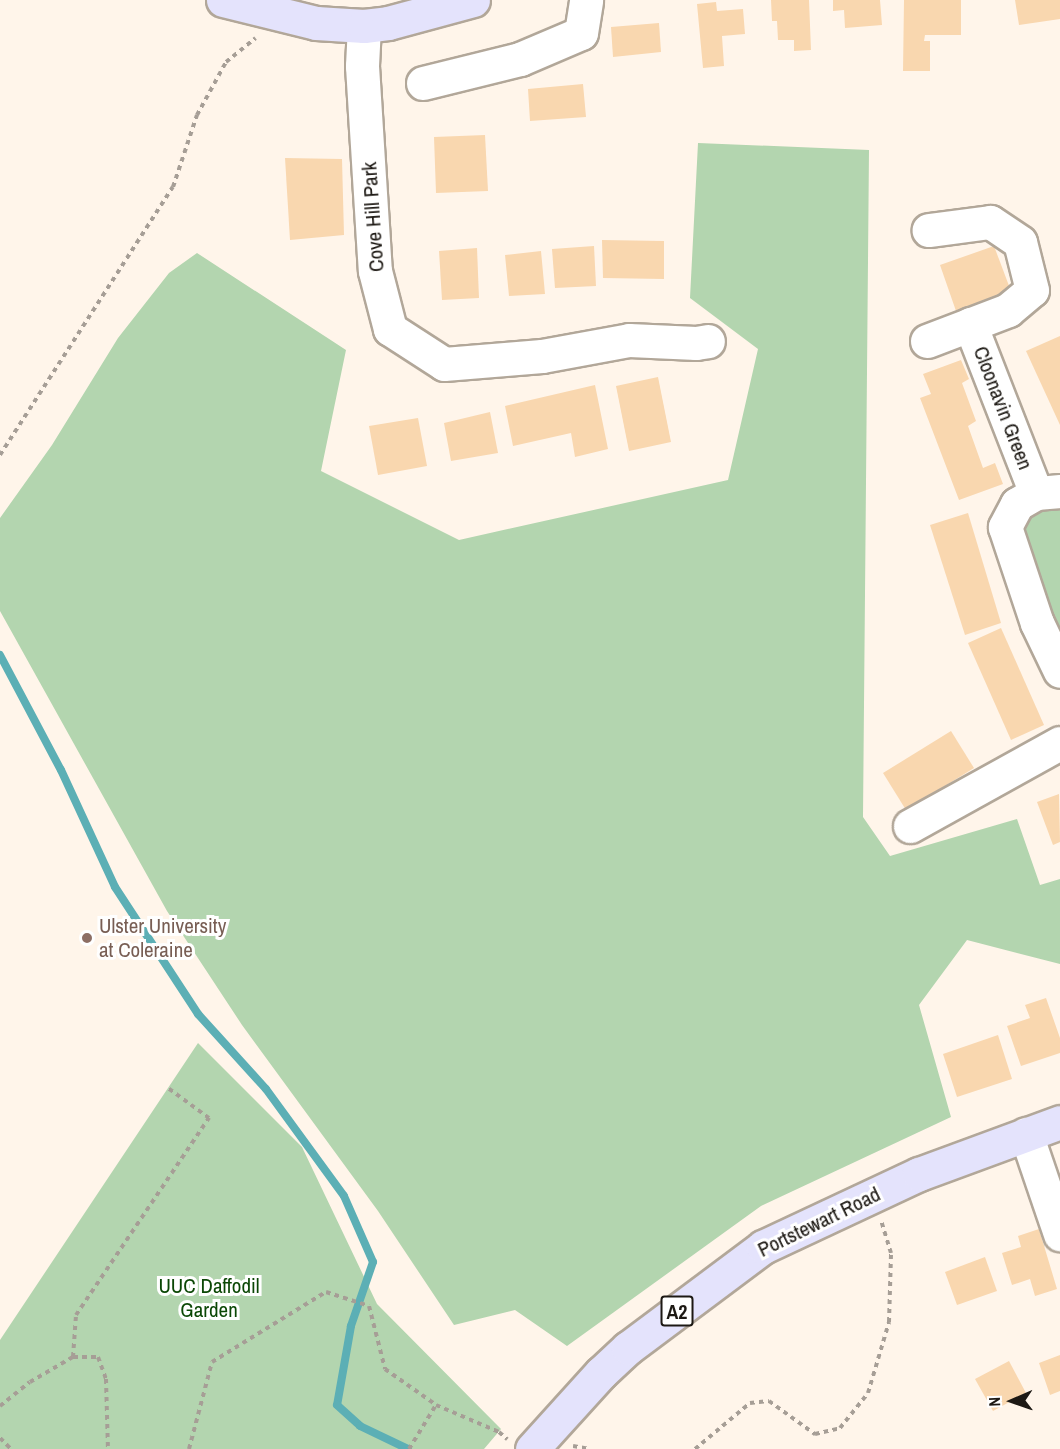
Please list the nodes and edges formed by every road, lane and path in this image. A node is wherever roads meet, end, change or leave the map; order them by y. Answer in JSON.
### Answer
{"nodes":[{"id":1,"x":223,"y":0,"type":"edge"},
{"id":2,"x":473,"y":0,"type":"edge"},
{"id":3,"x":586,"y":0,"type":"edge"},
{"id":4,"x":438,"y":6,"type":"edge"},
{"id":5,"x":284,"y":14,"type":"junction"},
{"id":6,"x":364,"y":26,"type":"junction"},
{"id":7,"x":423,"y":83,"type":"dead end"},
{"id":8,"x":929,"y":230,"type":"dead end"},
{"id":9,"x":970,"y":324,"type":"junction"},
{"id":10,"x":708,"y":341,"type":"dead end"},
{"id":11,"x":927,"y":341,"type":"dead end"},
{"id":12,"x":0,"y":456,"type":"edge"},
{"id":13,"x":1054,"y":491,"type":"edge"},
{"id":14,"x":1060,"y":671,"type":"edge"},
{"id":15,"x":1060,"y":743,"type":"edge"},
{"id":16,"x":910,"y":826,"type":"dead end"},
{"id":17,"x":168,"y":1088,"type":"dead end"},
{"id":18,"x":1060,"y":1122,"type":"edge"},
{"id":19,"x":1026,"y":1134,"type":"junction"},
{"id":20,"x":874,"y":1195,"type":"junction"},
{"id":21,"x":1060,"y":1234,"type":"edge"},
{"id":22,"x":73,"y":1357,"type":"junction"},
{"id":23,"x":436,"y":1405,"type":"junction"},
{"id":24,"x":0,"y":1406,"type":"edge"},
{"id":25,"x":0,"y":1438,"type":"edge"},
{"id":26,"x":522,"y":1446,"type":"edge"},
{"id":27,"x":11,"y":1449,"type":"edge"},
{"id":28,"x":108,"y":1449,"type":"edge"},
{"id":29,"x":189,"y":1449,"type":"edge"},
{"id":30,"x":409,"y":1449,"type":"edge"},
{"id":31,"x":695,"y":1449,"type":"edge"}],
"edges":[{"from":1,"to":5,"type":"main road"},
{"from":2,"to":4,"type":"main road"},
{"from":3,"to":7,"type":"street"},
{"from":4,"to":6,"type":"main road"},
{"from":5,"to":6,"type":"main road"},
{"from":5,"to":12,"type":"path"},
{"from":6,"to":10,"type":"street","name":"Cove Hill Park"},
{"from":8,"to":9,"type":"street","name":"Cloonavin Green"},
{"from":9,"to":11,"type":"street","name":"Cloonavin Green"},
{"from":9,"to":13,"type":"street","name":"Cloonavin Green"},
{"from":13,"to":14,"type":"street","name":"Cloonavin Green"},
{"from":15,"to":16,"type":"street"},
{"from":17,"to":22,"type":"path"},
{"from":18,"to":19,"type":"main road","name":"Portstewart Road","number":"A2"},
{"from":19,"to":20,"type":"main road","name":"Portstewart Road","number":"A2"},
{"from":19,"to":21,"type":"street"},
{"from":20,"to":26,"type":"main road","name":"Portstewart Road","number":"A2"},
{"from":20,"to":31,"type":"path"},
{"from":22,"to":24,"type":"path"},
{"from":22,"to":28,"type":"path"},
{"from":23,"to":26,"type":"path"},
{"from":23,"to":29,"type":"path"},
{"from":23,"to":30,"type":"path"},
{"from":25,"to":27,"type":"path"}]}
